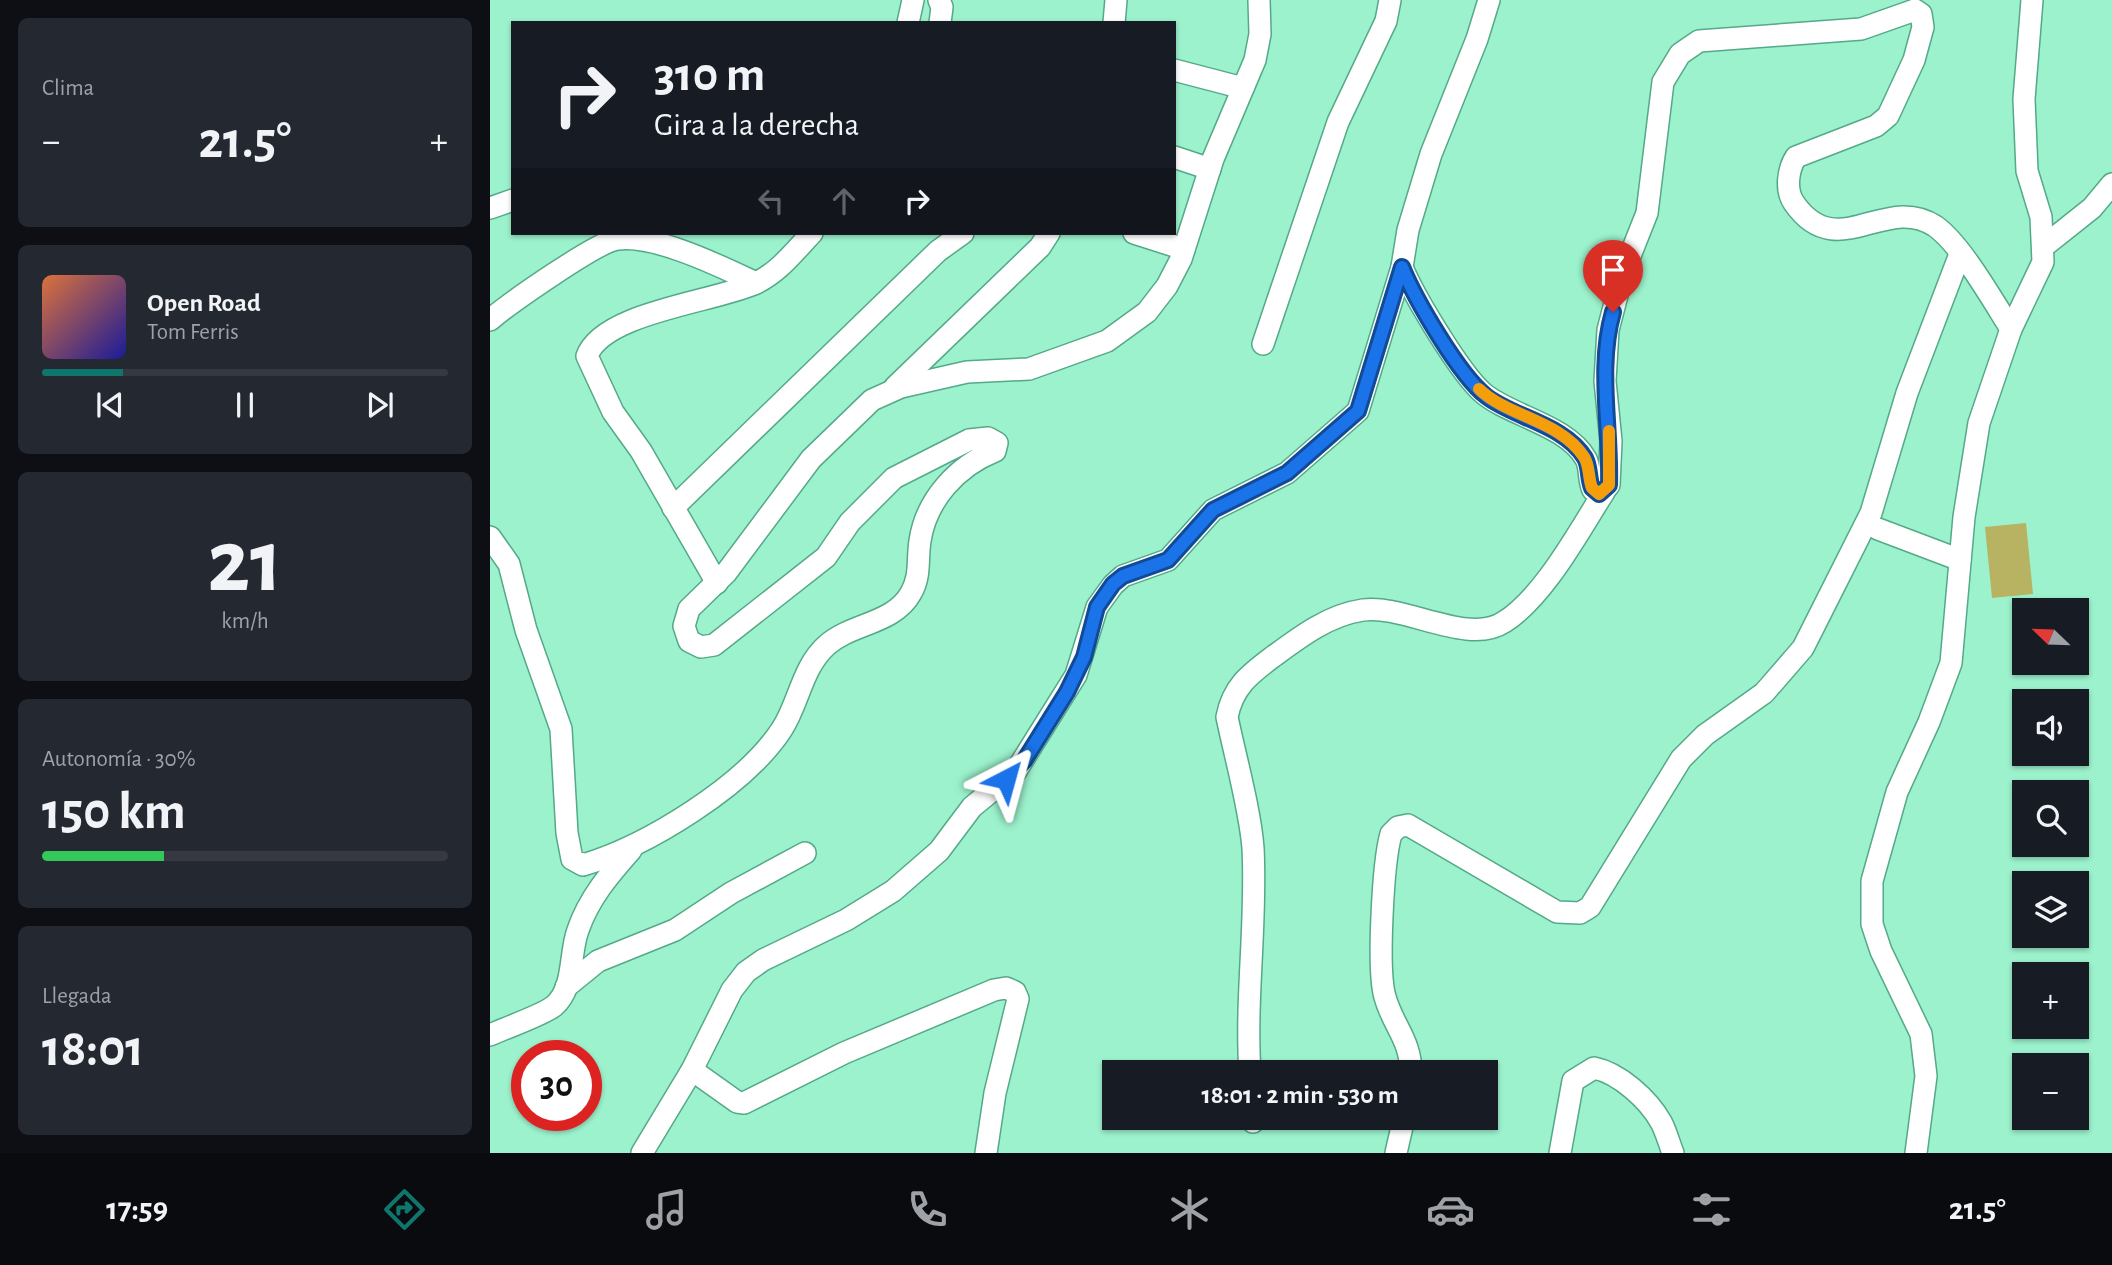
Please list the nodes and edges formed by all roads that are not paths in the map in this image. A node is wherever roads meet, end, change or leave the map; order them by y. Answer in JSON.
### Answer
{"nodes":[{"id":1,"x":914,"y":0,"type":"edge"},
{"id":2,"x":939,"y":0,"type":"edge"},
{"id":3,"x":1116,"y":0,"type":"edge"},
{"id":4,"x":1259,"y":0,"type":"edge"},
{"id":5,"x":1390,"y":0,"type":"edge"},
{"id":6,"x":1489,"y":0,"type":"edge"},
{"id":7,"x":2032,"y":0,"type":"edge"},
{"id":8,"x":909,"y":21,"type":"edge"},
{"id":9,"x":940,"y":21,"type":"edge"},
{"id":10,"x":1114,"y":21,"type":"edge"},
{"id":11,"x":1176,"y":71,"type":"edge"},
{"id":12,"x":1243,"y":89,"type":"junction"},
{"id":13,"x":1176,"y":158,"type":"edge"},
{"id":14,"x":1210,"y":169,"type":"junction"},
{"id":15,"x":2112,"y":184,"type":"edge"},
{"id":16,"x":511,"y":201,"type":"edge"},
{"id":17,"x":490,"y":208,"type":"edge"},
{"id":18,"x":810,"y":235,"type":"edge"},
{"id":19,"x":960,"y":235,"type":"edge"},
{"id":20,"x":1048,"y":235,"type":"edge"},
{"id":21,"x":1140,"y":235,"type":"edge"},
{"id":22,"x":2043,"y":247,"type":"junction"},
{"id":23,"x":1184,"y":249,"type":"junction"},
{"id":24,"x":1960,"y":254,"type":"junction"},
{"id":25,"x":1402,"y":267,"type":"junction"},
{"id":26,"x":756,"y":283,"type":"junction"},
{"id":27,"x":490,"y":320,"type":"edge"},
{"id":28,"x":2011,"y":329,"type":"junction"},
{"id":29,"x":1263,"y":344,"type":"dead end"},
{"id":30,"x":891,"y":391,"type":"junction"},
{"id":31,"x":1604,"y":492,"type":"junction"},
{"id":32,"x":673,"y":508,"type":"junction"},
{"id":33,"x":1878,"y":529,"type":"dead end"},
{"id":34,"x":490,"y":537,"type":"edge"},
{"id":35,"x":1960,"y":560,"type":"junction"},
{"id":36,"x":717,"y":583,"type":"junction"},
{"id":37,"x":635,"y":846,"type":"junction"},
{"id":38,"x":805,"y":853,"type":"dead end"},
{"id":39,"x":566,"y":987,"type":"junction"},
{"id":40,"x":490,"y":1035,"type":"edge"},
{"id":41,"x":1249,"y":1060,"type":"edge"},
{"id":42,"x":1409,"y":1060,"type":"edge"},
{"id":43,"x":692,"y":1070,"type":"junction"},
{"id":44,"x":1401,"y":1130,"type":"edge"},
{"id":45,"x":642,"y":1153,"type":"edge"},
{"id":46,"x":986,"y":1153,"type":"edge"},
{"id":47,"x":1396,"y":1153,"type":"edge"},
{"id":48,"x":1560,"y":1153,"type":"edge"},
{"id":49,"x":1673,"y":1153,"type":"edge"},
{"id":50,"x":1916,"y":1153,"type":"edge"}],
"edges":[{"from":1,"to":8,"type":"street"},
{"from":2,"to":9,"type":"street"},
{"from":3,"to":10,"type":"street"},
{"from":4,"to":12,"type":"street"},
{"from":5,"to":29,"type":"street"},
{"from":6,"to":25,"type":"street"},
{"from":7,"to":22,"type":"street"},
{"from":11,"to":12,"type":"street"},
{"from":12,"to":14,"type":"street"},
{"from":13,"to":14,"type":"street"},
{"from":14,"to":23,"type":"street"},
{"from":15,"to":22,"type":"street"},
{"from":16,"to":17,"type":"street"},
{"from":18,"to":26,"type":"street"},
{"from":19,"to":32,"type":"street"},
{"from":20,"to":30,"type":"street"},
{"from":21,"to":23,"type":"street"},
{"from":22,"to":28,"type":"street"},
{"from":23,"to":30,"type":"street"},
{"from":24,"to":28,"type":"street"},
{"from":24,"to":31,"type":"street"},
{"from":24,"to":42,"type":"street"},
{"from":25,"to":31,"type":"street"},
{"from":25,"to":43,"type":"street"},
{"from":26,"to":27,"type":"street"},
{"from":26,"to":32,"type":"street"},
{"from":28,"to":35,"type":"street"},
{"from":30,"to":36,"type":"street"},
{"from":31,"to":41,"type":"street"},
{"from":32,"to":36,"type":"street"},
{"from":33,"to":35,"type":"street"},
{"from":34,"to":37,"type":"street"},
{"from":35,"to":50,"type":"street"},
{"from":36,"to":37,"type":"street"},
{"from":37,"to":39,"type":"street"},
{"from":38,"to":39,"type":"street"},
{"from":39,"to":40,"type":"street"},
{"from":43,"to":45,"type":"street"},
{"from":43,"to":46,"type":"street"},
{"from":44,"to":47,"type":"street"},
{"from":48,"to":49,"type":"street"}]}
